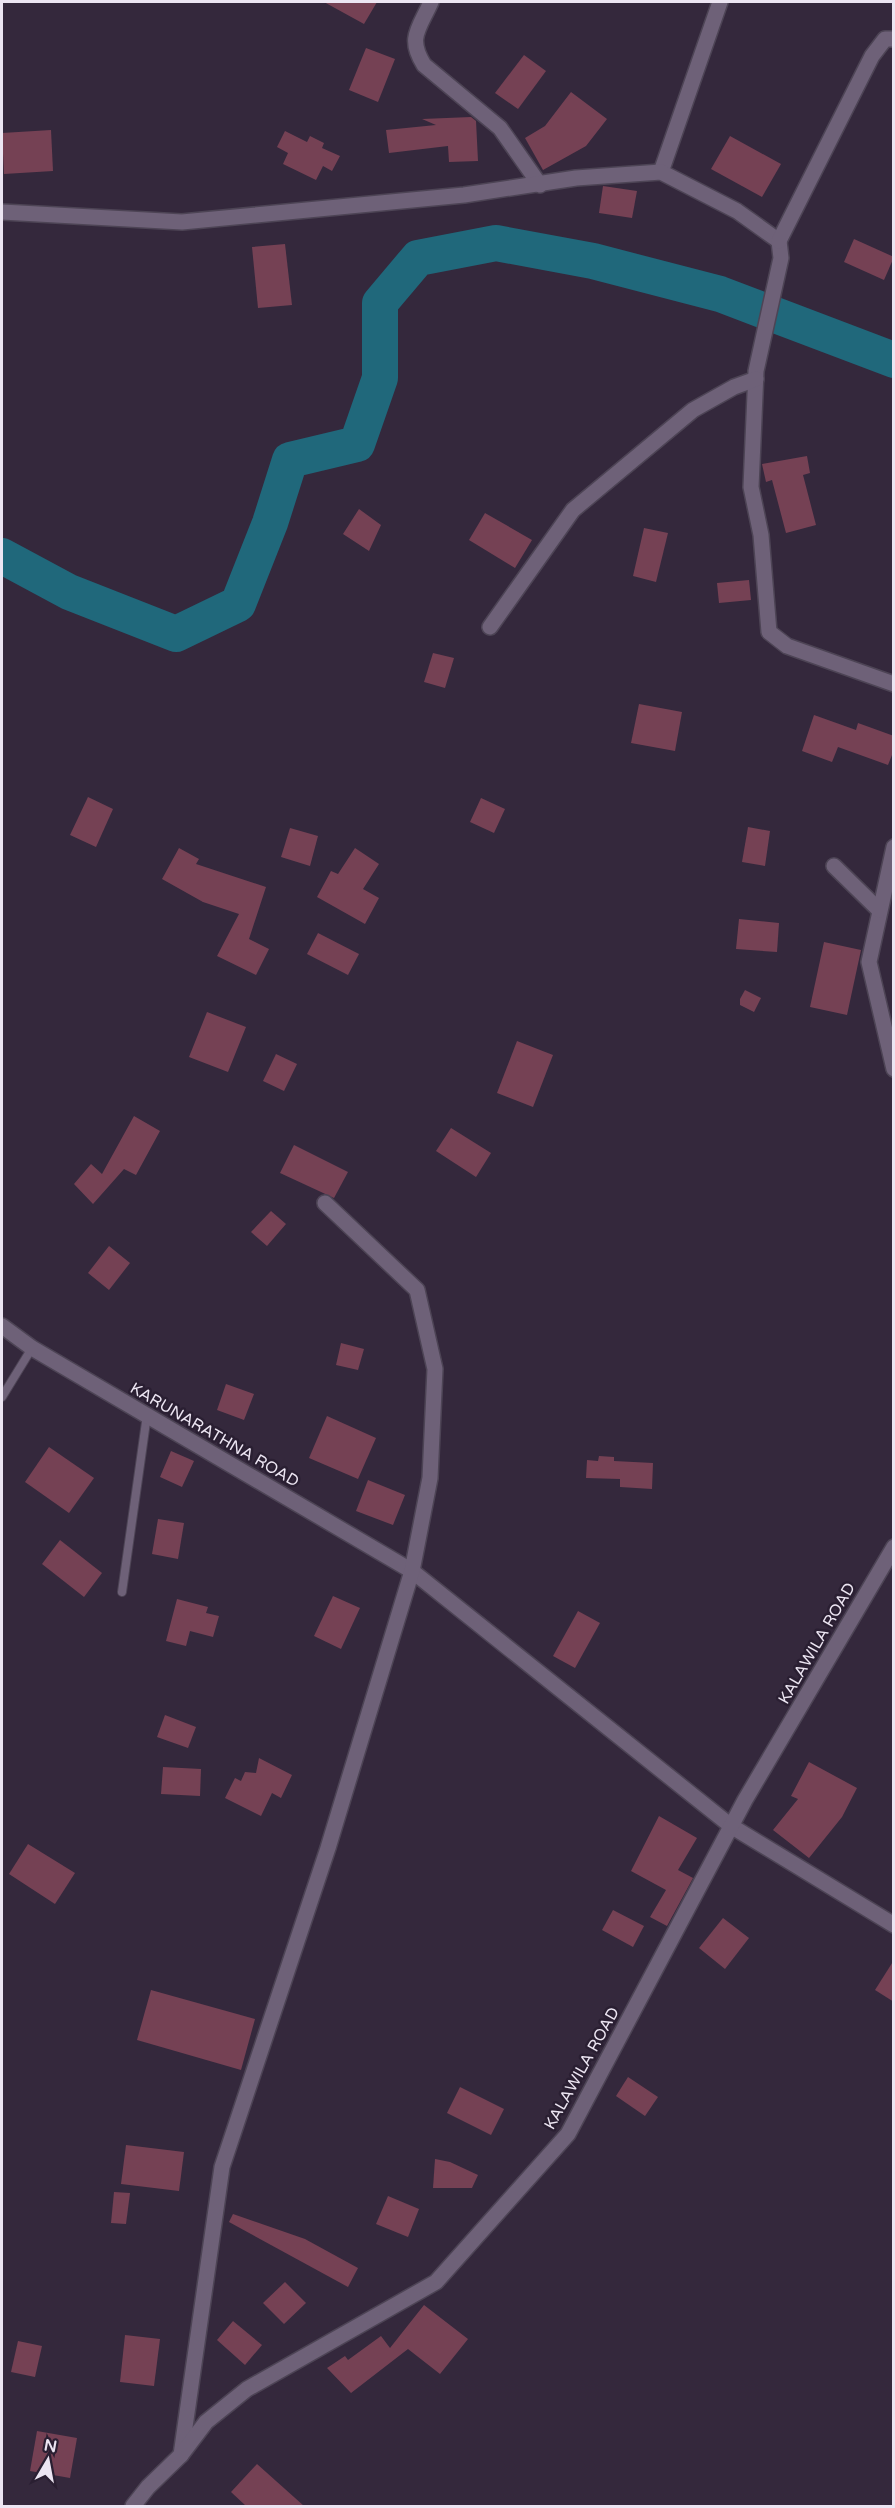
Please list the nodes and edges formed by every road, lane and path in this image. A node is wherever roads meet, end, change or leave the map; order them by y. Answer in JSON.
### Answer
{"nodes":[{"id":1,"x":431,"y":2,"type":"edge"},
{"id":2,"x":720,"y":2,"type":"edge"},
{"id":3,"x":894,"y":39,"type":"edge"},
{"id":4,"x":661,"y":172,"type":"junction"},
{"id":5,"x":540,"y":185,"type":"junction"},
{"id":6,"x":2,"y":212,"type":"edge"},
{"id":7,"x":779,"y":241,"type":"junction"},
{"id":8,"x":756,"y":375,"type":"junction"},
{"id":9,"x":490,"y":627,"type":"dead end"},
{"id":10,"x":894,"y":684,"type":"edge"},
{"id":11,"x":894,"y":848,"type":"edge"},
{"id":12,"x":834,"y":866,"type":"dead end"},
{"id":13,"x":879,"y":910,"type":"junction"},
{"id":14,"x":894,"y":1069,"type":"edge"},
{"id":15,"x":325,"y":1203,"type":"dead end"},
{"id":16,"x":2,"y":1326,"type":"edge"},
{"id":17,"x":32,"y":1348,"type":"junction"},
{"id":18,"x":2,"y":1397,"type":"edge"},
{"id":19,"x":147,"y":1415,"type":"junction"},
{"id":20,"x":894,"y":1547,"type":"edge"},
{"id":21,"x":412,"y":1571,"type":"junction"},
{"id":22,"x":122,"y":1592,"type":"dead end"},
{"id":23,"x":731,"y":1826,"type":"junction"},
{"id":24,"x":894,"y":1925,"type":"edge"},
{"id":25,"x":181,"y":2455,"type":"junction"},
{"id":26,"x":134,"y":2506,"type":"edge"}],
"edges":[{"from":1,"to":5,"type":"street"},
{"from":2,"to":4,"type":"street"},
{"from":3,"to":7,"type":"street"},
{"from":4,"to":5,"type":"street"},
{"from":4,"to":7,"type":"street"},
{"from":5,"to":6,"type":"street"},
{"from":7,"to":8,"type":"street"},
{"from":8,"to":9,"type":"street"},
{"from":8,"to":10,"type":"street"},
{"from":11,"to":13,"type":"street"},
{"from":12,"to":13,"type":"street"},
{"from":13,"to":14,"type":"street"},
{"from":15,"to":21,"type":"street"},
{"from":16,"to":17,"type":"street","name":"KARUNARATHNA ROAD"},
{"from":17,"to":18,"type":"lane"},
{"from":17,"to":19,"type":"street","name":"KARUNARATHNA ROAD"},
{"from":19,"to":21,"type":"street","name":"KARUNARATHNA ROAD"},
{"from":19,"to":22,"type":"lane"},
{"from":20,"to":23,"type":"street","name":"KALAWILA ROAD"},
{"from":21,"to":23,"type":"street","name":"KARUNARATHNA ROAD"},
{"from":21,"to":25,"type":"street"},
{"from":23,"to":24,"type":"street","name":"KARUNARATHNA ROAD"},
{"from":23,"to":25,"type":"street","name":"KALAWILA ROAD"},
{"from":25,"to":26,"type":"street","name":"KALAWILA ROAD"}]}
